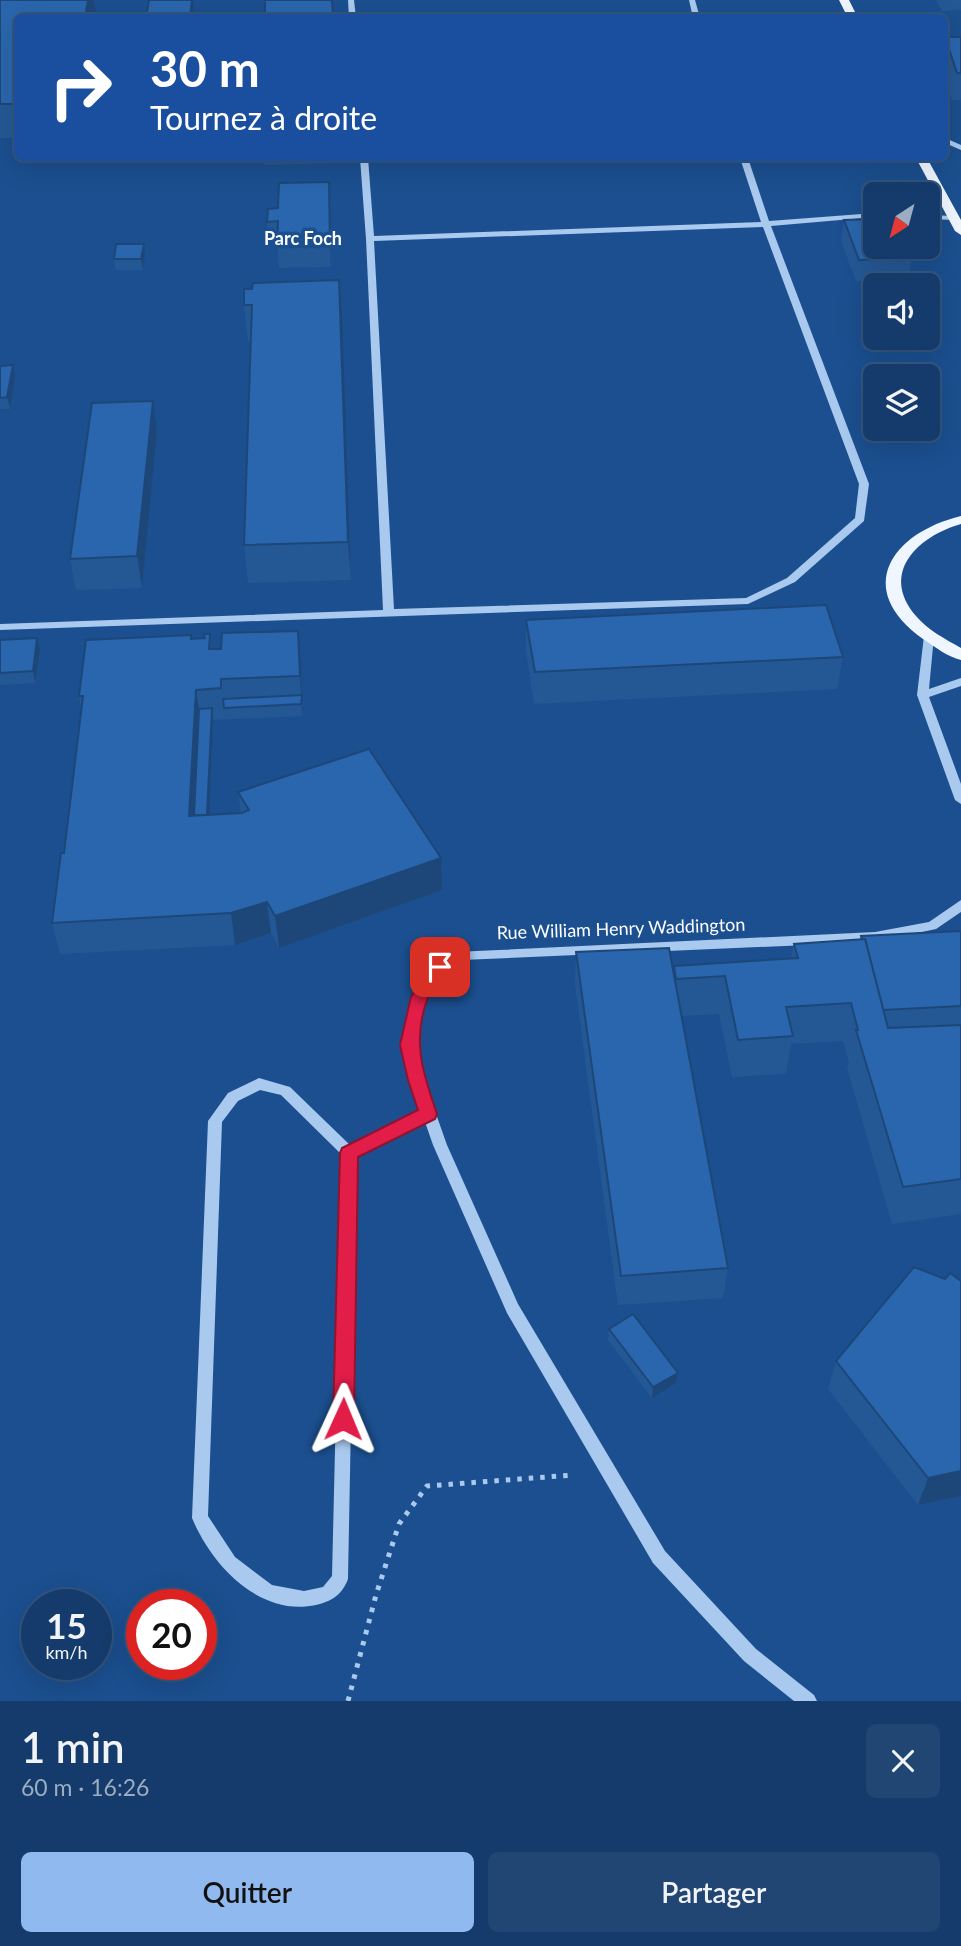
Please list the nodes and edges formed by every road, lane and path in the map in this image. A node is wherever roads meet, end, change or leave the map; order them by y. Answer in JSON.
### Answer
{"nodes":[{"id":1,"x":364,"y":161,"type":"edge"},
{"id":2,"x":745,"y":161,"type":"edge"},
{"id":3,"x":923,"y":161,"type":"edge"},
{"id":4,"x":863,"y":216,"type":"edge"},
{"id":5,"x":940,"y":217,"type":"edge"},
{"id":6,"x":954,"y":218,"type":"junction"},
{"id":7,"x":766,"y":224,"type":"junction"},
{"id":8,"x":961,"y":232,"type":"edge"},
{"id":9,"x":370,"y":239,"type":"junction"},
{"id":10,"x":961,"y":520,"type":"edge"},
{"id":11,"x":389,"y":613,"type":"junction"},
{"id":12,"x":0,"y":627,"type":"edge"},
{"id":13,"x":929,"y":636,"type":"junction"},
{"id":14,"x":961,"y":655,"type":"edge"},
{"id":15,"x":961,"y":682,"type":"edge"},
{"id":16,"x":923,"y":695,"type":"junction"},
{"id":17,"x":961,"y":800,"type":"edge"},
{"id":18,"x":961,"y":905,"type":"edge"},
{"id":19,"x":428,"y":1114,"type":"junction"},
{"id":20,"x":349,"y":1153,"type":"junction"},
{"id":21,"x":609,"y":1472,"type":"junction"},
{"id":22,"x":348,"y":1701,"type":"edge"},
{"id":23,"x":808,"y":1701,"type":"edge"}],
"edges":[{"from":1,"to":9,"type":"street"},
{"from":2,"to":7,"type":"street"},
{"from":3,"to":6,"type":"main road"},
{"from":4,"to":7,"type":"street"},
{"from":5,"to":6,"type":"lane"},
{"from":6,"to":8,"type":"main road"},
{"from":7,"to":9,"type":"street"},
{"from":7,"to":11,"type":"street"},
{"from":9,"to":11,"type":"street"},
{"from":10,"to":13,"type":"main road"},
{"from":11,"to":12,"type":"street"},
{"from":13,"to":14,"type":"main road"},
{"from":13,"to":16,"type":"street"},
{"from":15,"to":16,"type":"street"},
{"from":16,"to":17,"type":"street"},
{"from":18,"to":19,"type":"street","name":"Rue William Henry Waddington"},
{"from":19,"to":20,"type":"street"},
{"from":19,"to":21,"type":"street","name":"Rue William Henry Waddington"},
{"from":20,"to":20,"type":"street"},
{"from":21,"to":22,"type":"path"},
{"from":21,"to":23,"type":"street","name":"Rue William Henry Waddington"}]}
